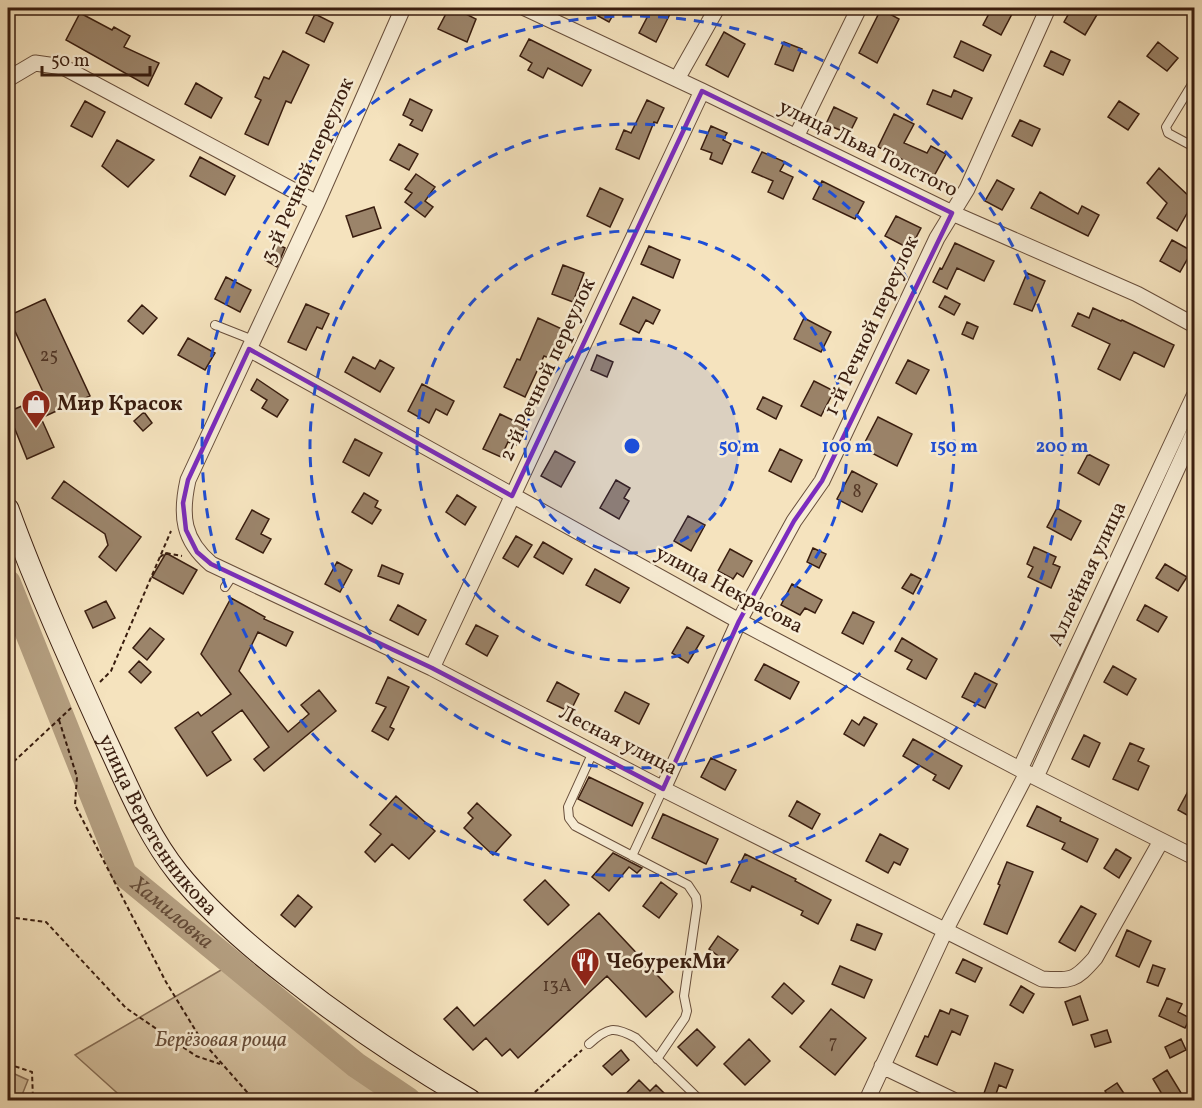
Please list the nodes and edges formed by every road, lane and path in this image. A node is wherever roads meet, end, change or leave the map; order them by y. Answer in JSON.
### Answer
{"nodes":[{"id":1,"x":403,"y":8,"type":"edge"},
{"id":2,"x":525,"y":8,"type":"edge"},
{"id":3,"x":717,"y":8,"type":"edge"},
{"id":4,"x":859,"y":8,"type":"edge"},
{"id":5,"x":1047,"y":8,"type":"edge"},
{"id":6,"x":677,"y":79,"type":"junction"},
{"id":7,"x":8,"y":80,"type":"edge"},
{"id":8,"x":1194,"y":81,"type":"edge"},
{"id":9,"x":702,"y":91,"type":"junction"},
{"id":10,"x":796,"y":137,"type":"junction"},
{"id":11,"x":1194,"y":147,"type":"edge"},
{"id":12,"x":317,"y":203,"type":"junction"},
{"id":13,"x":952,"y":213,"type":"junction"},
{"id":14,"x":216,"y":325,"type":"dead end"},
{"id":15,"x":1194,"y":325,"type":"edge"},
{"id":16,"x":251,"y":344,"type":"junction"},
{"id":17,"x":1194,"y":396,"type":"edge"},
{"id":18,"x":1194,"y":432,"type":"edge"},
{"id":19,"x":512,"y":496,"type":"junction"},
{"id":20,"x":183,"y":503,"type":"junction"},
{"id":21,"x":8,"y":509,"type":"edge"},
{"id":22,"x":739,"y":621,"type":"junction"},
{"id":23,"x":432,"y":668,"type":"junction"},
{"id":24,"x":85,"y":695,"type":"junction"},
{"id":25,"x":59,"y":720,"type":"junction"},
{"id":26,"x":593,"y":752,"type":"junction"},
{"id":27,"x":8,"y":767,"type":"edge"},
{"id":28,"x":1028,"y":773,"type":"junction"},
{"id":29,"x":663,"y":789,"type":"junction"},
{"id":30,"x":1161,"y":840,"type":"junction"},
{"id":31,"x":632,"y":856,"type":"junction"},
{"id":32,"x":1194,"y":857,"type":"edge"},
{"id":33,"x":8,"y":917,"type":"edge"},
{"id":34,"x":945,"y":931,"type":"junction"},
{"id":35,"x":589,"y":1044,"type":"joint"},
{"id":36,"x":657,"y":1059,"type":"junction"},
{"id":37,"x":8,"y":1064,"type":"edge"},
{"id":38,"x":223,"y":1065,"type":"junction"},
{"id":39,"x":882,"y":1066,"type":"junction"},
{"id":40,"x":33,"y":1101,"type":"edge"},
{"id":41,"x":254,"y":1101,"type":"edge"},
{"id":42,"x":470,"y":1101,"type":"edge"},
{"id":43,"x":522,"y":1101,"type":"edge"},
{"id":44,"x":700,"y":1101,"type":"edge"},
{"id":45,"x":867,"y":1101,"type":"edge"},
{"id":46,"x":952,"y":1101,"type":"edge"}],
"edges":[{"from":1,"to":12,"type":"street","name":"3-й Речной переулок"},
{"from":2,"to":6,"type":"street","name":"улица Льва Толстого"},
{"from":3,"to":6,"type":"street"},
{"from":4,"to":10,"type":"street"},
{"from":5,"to":13,"type":"street","name":"1-й Речной переулок"},
{"from":6,"to":9,"type":"street","name":"улица Льва Толстого"},
{"from":7,"to":12,"type":"street"},
{"from":8,"to":11,"type":"lane"},
{"from":9,"to":10,"type":"street","name":"улица Льва Толстого"},
{"from":9,"to":19,"type":"street","name":"2-й Речной переулок"},
{"from":10,"to":13,"type":"street","name":"улица Льва Толстого"},
{"from":12,"to":16,"type":"street","name":"3-й Речной переулок"},
{"from":13,"to":15,"type":"street","name":"улица Льва Толстого"},
{"from":13,"to":22,"type":"street","name":"1-й Речной переулок"},
{"from":14,"to":16,"type":"lane"},
{"from":16,"to":19,"type":"street","name":"улица Некрасова"},
{"from":16,"to":20,"type":"street","name":"Лесная улица"},
{"from":17,"to":28,"type":"street","name":"Аллейная улица"},
{"from":18,"to":28,"type":"street","name":"Аллейная улица"},
{"from":19,"to":22,"type":"street","name":"улица Некрасова"},
{"from":19,"to":23,"type":"street","name":"2-й Речной переулок"},
{"from":20,"to":23,"type":"street","name":"Лесная улица"},
{"from":20,"to":24,"type":"path"},
{"from":21,"to":24,"type":"main road","name":"улица Веретенникова"},
{"from":22,"to":28,"type":"street","name":"улица Некрасова"},
{"from":22,"to":29,"type":"street","name":"1-й Речной переулок"},
{"from":23,"to":26,"type":"street","name":"Лесная улица"},
{"from":24,"to":25,"type":"path"},
{"from":24,"to":42,"type":"main road","name":"улица Веретенникова"},
{"from":25,"to":27,"type":"path"},
{"from":25,"to":38,"type":"path"},
{"from":26,"to":29,"type":"street","name":"Лесная улица"},
{"from":26,"to":31,"type":"lane"},
{"from":28,"to":30,"type":"street","name":"улица Некрасова"},
{"from":28,"to":34,"type":"street","name":"Аллейная улица"},
{"from":29,"to":31,"type":"lane"},
{"from":29,"to":34,"type":"street","name":"Лесная улица"},
{"from":30,"to":32,"type":"street","name":"улица Некрасова"},
{"from":30,"to":34,"type":"street","name":"Лесная улица"},
{"from":31,"to":36,"type":"lane"},
{"from":33,"to":38,"type":"path"},
{"from":34,"to":39,"type":"street","name":"Аллейная улица"},
{"from":35,"to":36,"type":"lane"},
{"from":35,"to":43,"type":"path"},
{"from":36,"to":44,"type":"lane"},
{"from":37,"to":40,"type":"path"},
{"from":38,"to":41,"type":"path"},
{"from":39,"to":45,"type":"street","name":"Аллейная улица"},
{"from":39,"to":46,"type":"street"}]}
